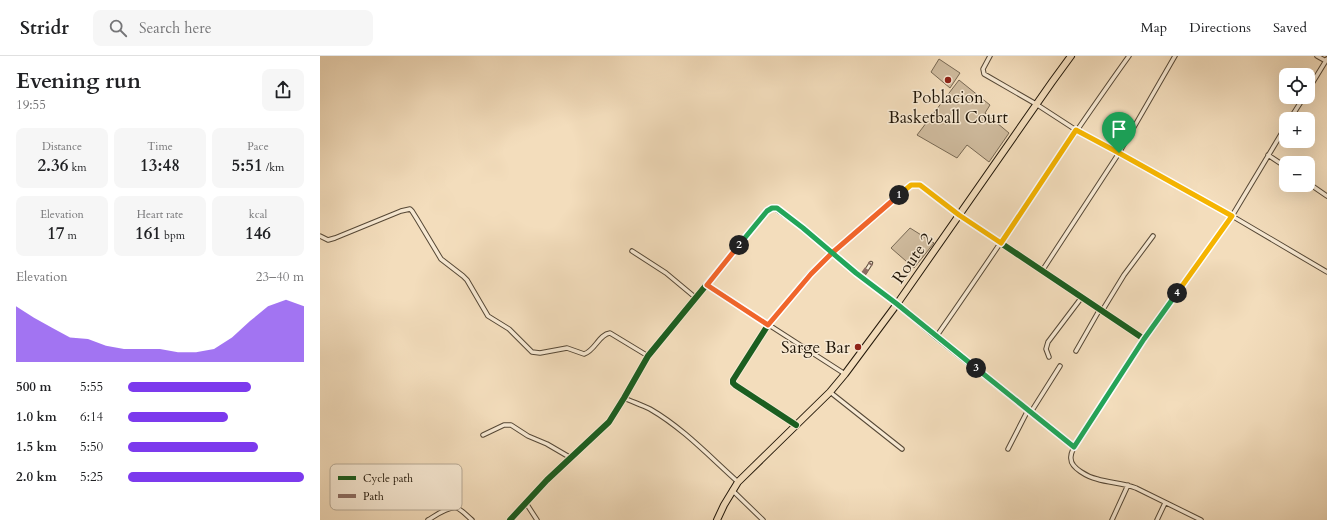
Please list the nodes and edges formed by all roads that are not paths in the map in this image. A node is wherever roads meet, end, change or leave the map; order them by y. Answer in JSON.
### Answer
{"nodes":[{"id":1,"x":990,"y":56,"type":"edge"},
{"id":2,"x":1071,"y":56,"type":"edge"},
{"id":3,"x":1129,"y":56,"type":"edge"},
{"id":4,"x":1175,"y":56,"type":"edge"},
{"id":5,"x":1317,"y":56,"type":"edge"},
{"id":6,"x":1327,"y":60,"type":"edge"},
{"id":7,"x":1315,"y":79,"type":"edge"},
{"id":8,"x":1036,"y":104,"type":"junction"},
{"id":9,"x":1076,"y":130,"type":"junction"},
{"id":10,"x":1279,"y":137,"type":"edge"},
{"id":11,"x":1119,"y":153,"type":"junction"},
{"id":12,"x":1268,"y":155,"type":"junction"},
{"id":13,"x":1279,"y":163,"type":"edge"},
{"id":14,"x":1315,"y":188,"type":"edge"},
{"id":15,"x":1327,"y":196,"type":"edge"},
{"id":16,"x":959,"y":215,"type":"junction"},
{"id":17,"x":1232,"y":216,"type":"junction"},
{"id":18,"x":320,"y":236,"type":"edge"},
{"id":19,"x":1153,"y":236,"type":"dead end"},
{"id":20,"x":1001,"y":243,"type":"junction"},
{"id":21,"x":632,"y":251,"type":"dead end"},
{"id":22,"x":832,"y":253,"type":"junction"},
{"id":23,"x":871,"y":263,"type":"dead end"},
{"id":24,"x":1042,"y":271,"type":"junction"},
{"id":25,"x":1327,"y":272,"type":"edge"},
{"id":26,"x":861,"y":277,"type":"junction"},
{"id":27,"x":707,"y":285,"type":"junction"},
{"id":28,"x":1082,"y":297,"type":"junction"},
{"id":29,"x":696,"y":298,"type":"junction"},
{"id":30,"x":897,"y":304,"type":"junction"},
{"id":31,"x":1101,"y":310,"type":"junction"},
{"id":32,"x":768,"y":325,"type":"junction"},
{"id":33,"x":936,"y":337,"type":"junction"},
{"id":34,"x":1144,"y":339,"type":"junction"},
{"id":35,"x":1076,"y":351,"type":"dead end"},
{"id":36,"x":648,"y":356,"type":"junction"},
{"id":37,"x":1049,"y":357,"type":"dead end"},
{"id":38,"x":1060,"y":366,"type":"dead end"},
{"id":39,"x":845,"y":374,"type":"junction"},
{"id":40,"x":830,"y":392,"type":"junction"},
{"id":41,"x":624,"y":398,"type":"junction"},
{"id":42,"x":1030,"y":411,"type":"junction"},
{"id":43,"x":796,"y":425,"type":"junction"},
{"id":44,"x":484,"y":435,"type":"dead end"},
{"id":45,"x":1074,"y":447,"type":"junction"},
{"id":46,"x":902,"y":449,"type":"dead end"},
{"id":47,"x":1008,"y":449,"type":"dead end"},
{"id":48,"x":571,"y":458,"type":"junction"},
{"id":49,"x":738,"y":482,"type":"junction"},
{"id":50,"x":1128,"y":485,"type":"junction"},
{"id":51,"x":732,"y":490,"type":"junction"},
{"id":52,"x":526,"y":503,"type":"junction"},
{"id":53,"x":1165,"y":503,"type":"junction"},
{"id":54,"x":448,"y":510,"type":"edge"},
{"id":55,"x":461,"y":510,"type":"edge"},
{"id":56,"x":428,"y":520,"type":"edge"},
{"id":57,"x":472,"y":520,"type":"edge"},
{"id":58,"x":510,"y":520,"type":"edge"},
{"id":59,"x":537,"y":520,"type":"edge"},
{"id":60,"x":717,"y":520,"type":"edge"},
{"id":61,"x":763,"y":520,"type":"edge"},
{"id":62,"x":1112,"y":520,"type":"edge"},
{"id":63,"x":1157,"y":520,"type":"edge"},
{"id":64,"x":1201,"y":520,"type":"edge"}],
"edges":[{"from":1,"to":8,"type":"street"},
{"from":2,"to":8,"type":"highway","name":"Route 2"},
{"from":3,"to":9,"type":"street"},
{"from":4,"to":11,"type":"street"},
{"from":5,"to":6,"type":"street"},
{"from":6,"to":7,"type":"street"},
{"from":8,"to":9,"type":"street"},
{"from":8,"to":16,"type":"highway","name":"Route 2"},
{"from":9,"to":11,"type":"street"},
{"from":9,"to":20,"type":"street"},
{"from":10,"to":12,"type":"street"},
{"from":11,"to":17,"type":"street"},
{"from":11,"to":24,"type":"street"},
{"from":12,"to":13,"type":"street"},
{"from":12,"to":17,"type":"street"},
{"from":14,"to":15,"type":"street"},
{"from":16,"to":20,"type":"street"},
{"from":16,"to":22,"type":"street"},
{"from":16,"to":30,"type":"highway","name":"Route 2"},
{"from":17,"to":25,"type":"street"},
{"from":17,"to":34,"type":"street"},
{"from":18,"to":36,"type":"street"},
{"from":19,"to":31,"type":"street"},
{"from":20,"to":24,"type":"street"},
{"from":20,"to":33,"type":"street"},
{"from":21,"to":29,"type":"street"},
{"from":22,"to":26,"type":"street"},
{"from":22,"to":27,"type":"street"},
{"from":22,"to":32,"type":"street"},
{"from":23,"to":26,"type":"street"},
{"from":24,"to":28,"type":"street"},
{"from":26,"to":30,"type":"street"},
{"from":27,"to":29,"type":"street"},
{"from":27,"to":32,"type":"street"},
{"from":28,"to":31,"type":"street"},
{"from":28,"to":37,"type":"street"},
{"from":29,"to":36,"type":"street"},
{"from":30,"to":33,"type":"street"},
{"from":30,"to":39,"type":"highway","name":"Route 2"},
{"from":31,"to":34,"type":"street"},
{"from":31,"to":35,"type":"street"},
{"from":32,"to":39,"type":"street"},
{"from":32,"to":43,"type":"street"},
{"from":33,"to":42,"type":"street"},
{"from":34,"to":45,"type":"street"},
{"from":36,"to":41,"type":"street"},
{"from":38,"to":42,"type":"street"},
{"from":39,"to":40,"type":"highway","name":"Route 2"},
{"from":40,"to":43,"type":"highway","name":"Route 2"},
{"from":40,"to":46,"type":"street"},
{"from":41,"to":48,"type":"street"},
{"from":41,"to":49,"type":"street"},
{"from":42,"to":45,"type":"street"},
{"from":42,"to":47,"type":"street"},
{"from":43,"to":49,"type":"highway","name":"Route 2"},
{"from":44,"to":48,"type":"street"},
{"from":45,"to":50,"type":"street"},
{"from":48,"to":52,"type":"street"},
{"from":49,"to":51,"type":"highway","name":"Route 2"},
{"from":50,"to":53,"type":"street"},
{"from":50,"to":62,"type":"street"},
{"from":51,"to":60,"type":"highway","name":"Route 2"},
{"from":51,"to":61,"type":"street"},
{"from":52,"to":58,"type":"street"},
{"from":52,"to":59,"type":"street"},
{"from":53,"to":63,"type":"street"},
{"from":53,"to":64,"type":"street"},
{"from":54,"to":56,"type":"street"},
{"from":55,"to":57,"type":"street"}]}
